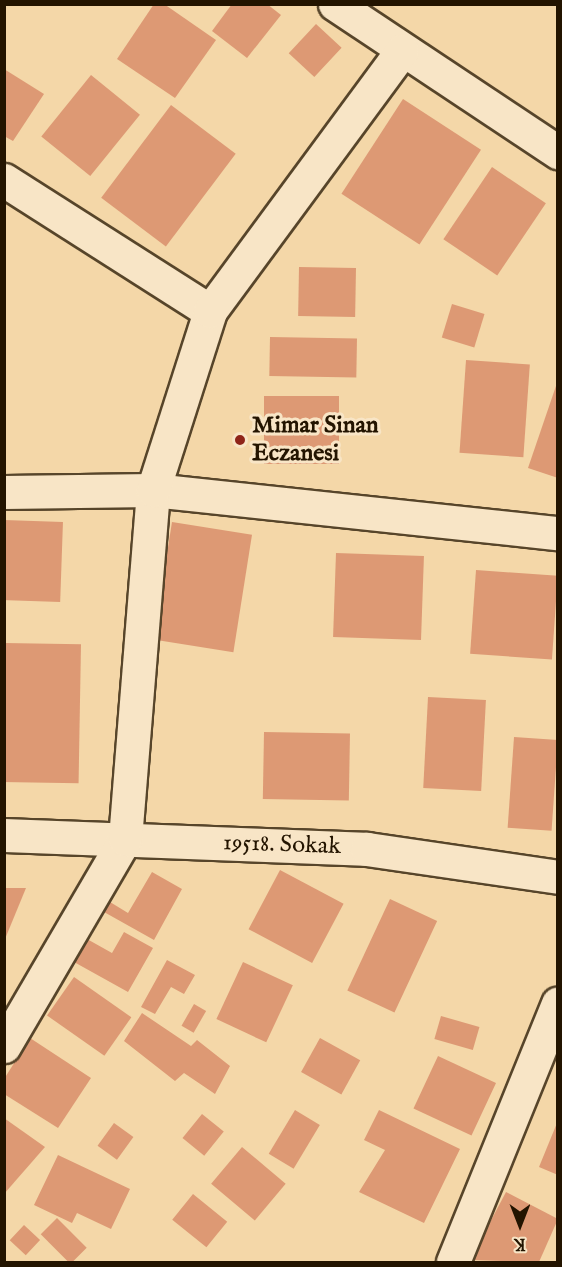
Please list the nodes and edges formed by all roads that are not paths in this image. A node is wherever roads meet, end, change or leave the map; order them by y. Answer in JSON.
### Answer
{"nodes":[{"id":1,"x":335,"y":4,"type":"edge"},
{"id":2,"x":402,"y":51,"type":"junction"},
{"id":3,"x":558,"y":152,"type":"edge"},
{"id":4,"x":4,"y":180,"type":"edge"},
{"id":5,"x":210,"y":311,"type":"junction"},
{"id":6,"x":153,"y":490,"type":"junction"},
{"id":7,"x":4,"y":492,"type":"edge"},
{"id":8,"x":558,"y":533,"type":"edge"},
{"id":9,"x":4,"y":835,"type":"edge"},
{"id":10,"x":125,"y":839,"type":"junction"},
{"id":11,"x":558,"y":877,"type":"edge"},
{"id":12,"x":558,"y":1003,"type":"edge"},
{"id":13,"x":4,"y":1046,"type":"edge"},
{"id":14,"x":453,"y":1263,"type":"edge"}],
"edges":[{"from":1,"to":2,"type":"street"},
{"from":2,"to":3,"type":"street"},
{"from":2,"to":5,"type":"street"},
{"from":4,"to":5,"type":"street"},
{"from":5,"to":6,"type":"street"},
{"from":6,"to":7,"type":"street"},
{"from":6,"to":8,"type":"street"},
{"from":6,"to":10,"type":"street"},
{"from":9,"to":10,"type":"street","name":"19518. Sokak"},
{"from":10,"to":11,"type":"street","name":"19518. Sokak"},
{"from":10,"to":13,"type":"street"},
{"from":12,"to":14,"type":"street"}]}
